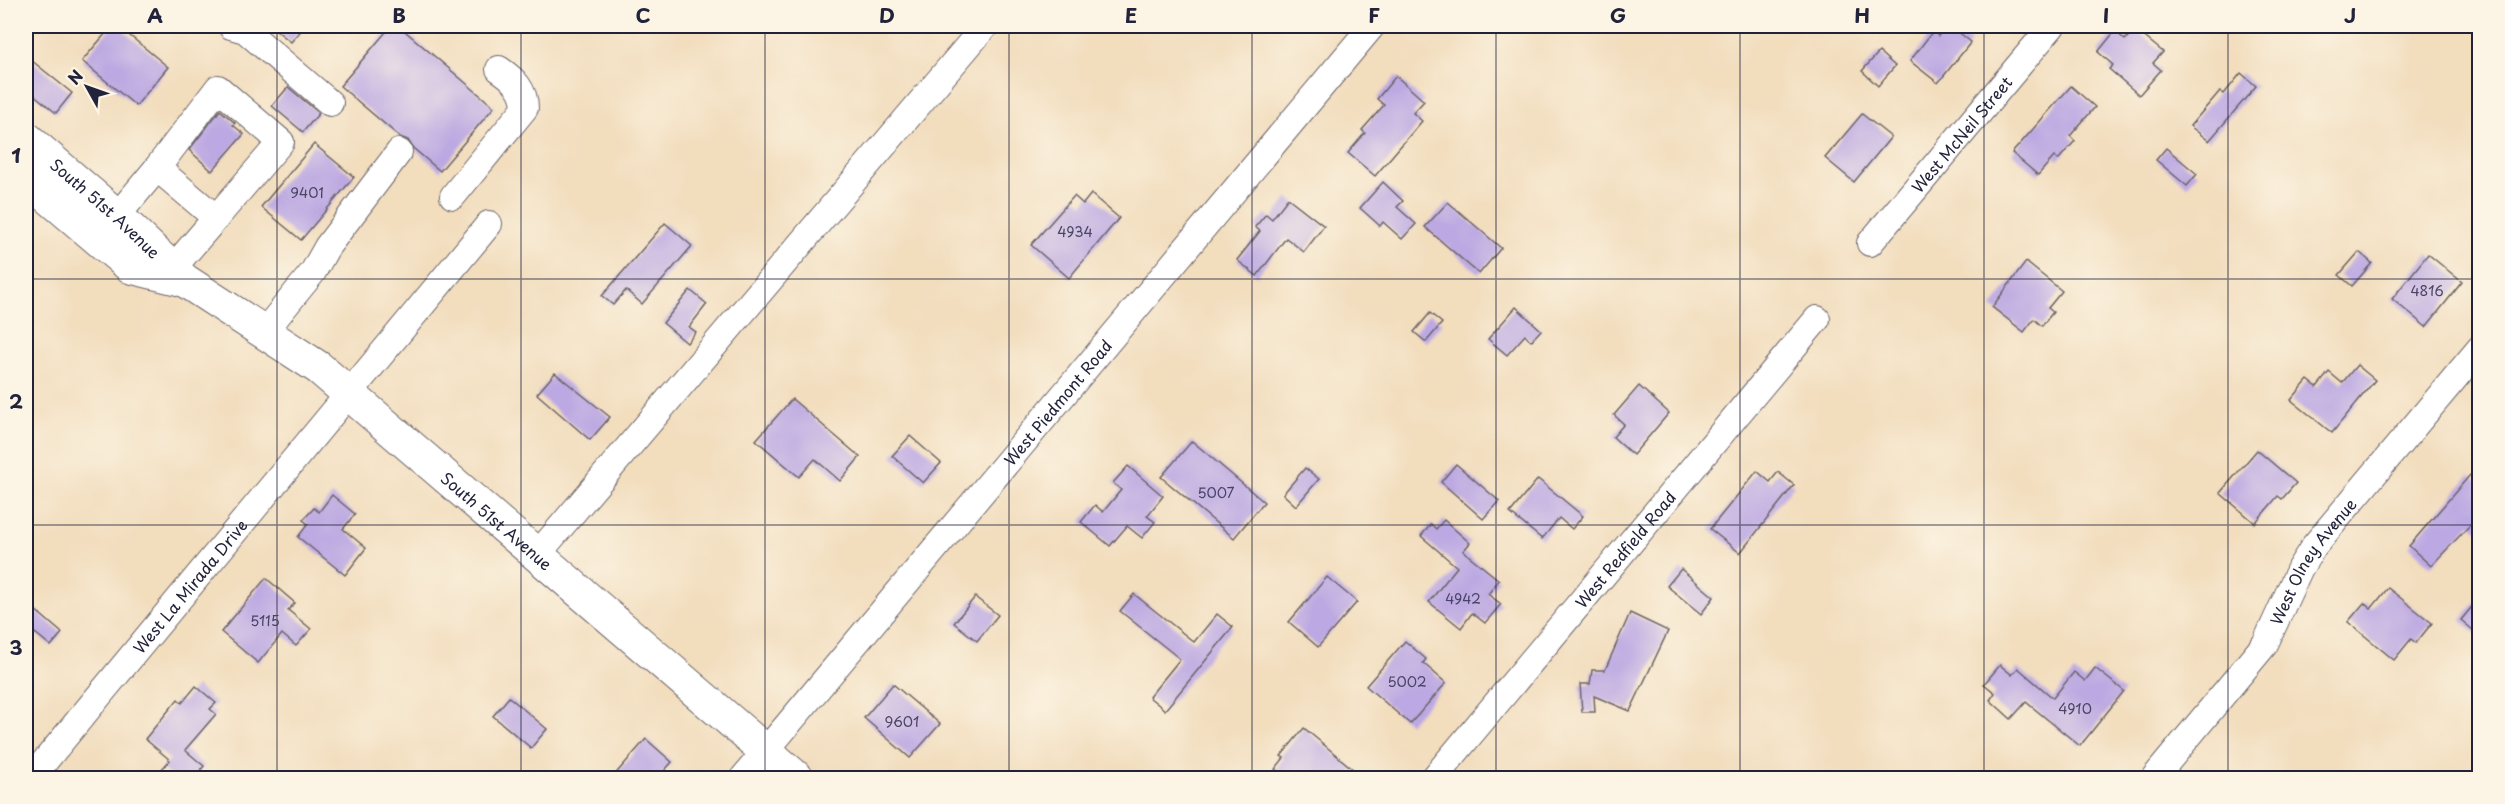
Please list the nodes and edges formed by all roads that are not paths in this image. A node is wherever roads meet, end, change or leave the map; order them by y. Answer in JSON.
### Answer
{"nodes":[{"id":1,"x":231,"y":26,"type":"edge"},
{"id":2,"x":985,"y":26,"type":"edge"},
{"id":3,"x":1372,"y":26,"type":"edge"},
{"id":4,"x":2052,"y":26,"type":"edge"},
{"id":5,"x":499,"y":69,"type":"dead end"},
{"id":6,"x":330,"y":103,"type":"dead end"},
{"id":7,"x":26,"y":138,"type":"edge"},
{"id":8,"x":399,"y":152,"type":"dead end"},
{"id":9,"x":157,"y":168,"type":"junction"},
{"id":10,"x":26,"y":178,"type":"edge"},
{"id":11,"x":453,"y":195,"type":"dead end"},
{"id":12,"x":117,"y":216,"type":"junction"},
{"id":13,"x":216,"y":218,"type":"junction"},
{"id":14,"x":489,"y":224,"type":"dead end"},
{"id":15,"x":1870,"y":243,"type":"dead end"},
{"id":16,"x":178,"y":275,"type":"junction"},
{"id":17,"x":1817,"y":320,"type":"dead end"},
{"id":18,"x":264,"y":332,"type":"junction"},
{"id":19,"x":2480,"y":348,"type":"edge"},
{"id":20,"x":349,"y":393,"type":"junction"},
{"id":21,"x":537,"y":555,"type":"junction"},
{"id":22,"x":765,"y":752,"type":"junction"},
{"id":23,"x":31,"y":778,"type":"edge"},
{"id":24,"x":743,"y":778,"type":"edge"},
{"id":25,"x":796,"y":778,"type":"edge"},
{"id":26,"x":1434,"y":778,"type":"edge"},
{"id":27,"x":2154,"y":778,"type":"edge"}],
"edges":[{"from":1,"to":6,"type":"street"},
{"from":2,"to":21,"type":"street"},
{"from":3,"to":22,"type":"street","name":"West Piedmont Road"},
{"from":4,"to":15,"type":"street","name":"West McNeil Street"},
{"from":5,"to":11,"type":"street"},
{"from":7,"to":12,"type":"main road","name":"South 51st Avenue"},
{"from":8,"to":18,"type":"street"},
{"from":9,"to":12,"type":"street"},
{"from":9,"to":13,"type":"street"},
{"from":9,"to":13,"type":"street"},
{"from":10,"to":16,"type":"main road","name":"South 51st Avenue"},
{"from":12,"to":16,"type":"main road","name":"South 51st Avenue"},
{"from":13,"to":16,"type":"street"},
{"from":14,"to":20,"type":"street","name":"West La Mirada Drive"},
{"from":16,"to":18,"type":"main road","name":"South 51st Avenue"},
{"from":17,"to":26,"type":"street","name":"West Redfield Road"},
{"from":18,"to":20,"type":"main road","name":"South 51st Avenue"},
{"from":19,"to":27,"type":"street","name":"West Olney Avenue"},
{"from":20,"to":21,"type":"main road","name":"South 51st Avenue"},
{"from":20,"to":23,"type":"street","name":"West La Mirada Drive"},
{"from":21,"to":22,"type":"main road","name":"South 51st Avenue"},
{"from":22,"to":24,"type":"street","name":"West Piedmont Road"},
{"from":22,"to":25,"type":"main road","name":"South 51st Avenue"}]}
